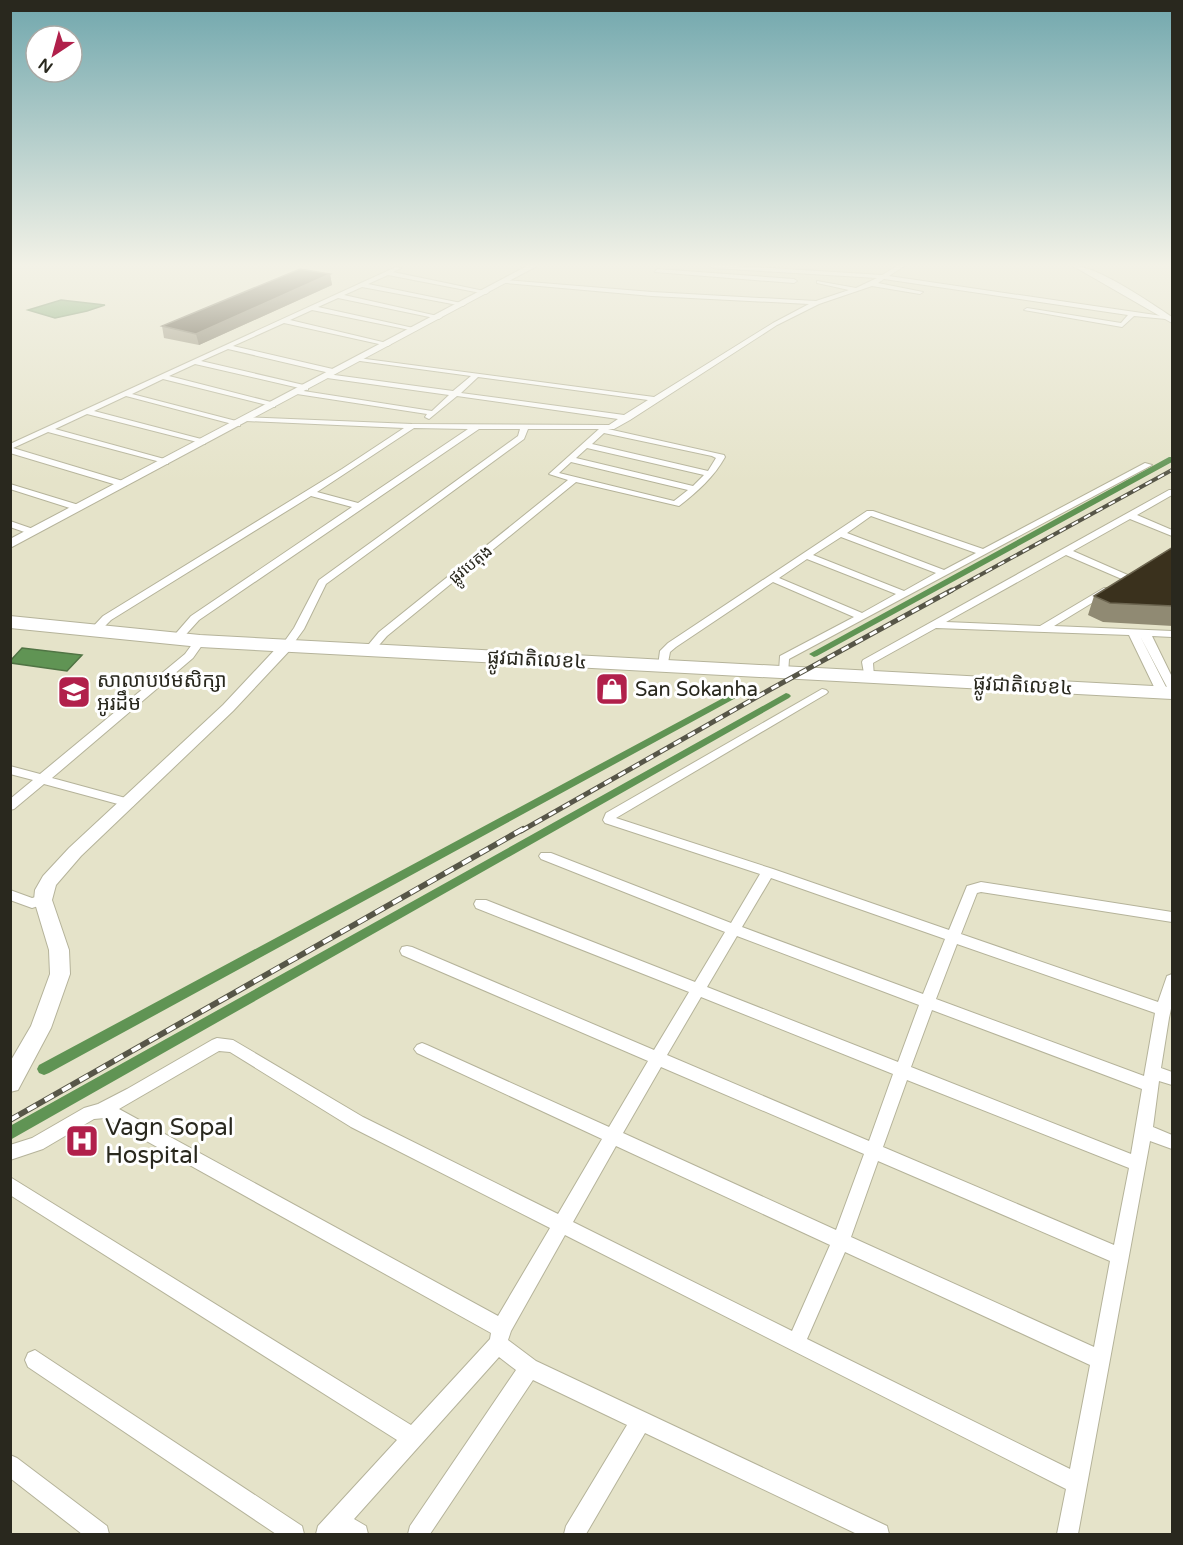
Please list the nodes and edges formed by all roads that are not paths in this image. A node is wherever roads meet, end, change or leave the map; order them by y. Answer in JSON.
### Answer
{"nodes":[{"id":1,"x":247,"y":338,"type":"edge"},
{"id":2,"x":362,"y":338,"type":"edge"},
{"id":3,"x":399,"y":338,"type":"edge"},
{"id":4,"x":751,"y":338,"type":"edge"},
{"id":5,"x":388,"y":344,"type":"junction"},
{"id":6,"x":227,"y":347,"type":"junction"},
{"id":7,"x":360,"y":359,"type":"junction"},
{"id":8,"x":195,"y":362,"type":"junction"},
{"id":9,"x":331,"y":374,"type":"junction"},
{"id":10,"x":475,"y":375,"type":"junction"},
{"id":11,"x":163,"y":377,"type":"junction"},
{"id":12,"x":301,"y":390,"type":"junction"},
{"id":13,"x":125,"y":394,"type":"junction"},
{"id":14,"x":453,"y":395,"type":"junction"},
{"id":15,"x":654,"y":399,"type":"junction"},
{"id":16,"x":272,"y":405,"type":"junction"},
{"id":17,"x":88,"y":412,"type":"junction"},
{"id":18,"x":434,"y":413,"type":"junction"},
{"id":19,"x":627,"y":418,"type":"junction"},
{"id":20,"x":242,"y":422,"type":"junction"},
{"id":21,"x":416,"y":426,"type":"junction"},
{"id":22,"x":477,"y":427,"type":"junction"},
{"id":23,"x":525,"y":427,"type":"junction"},
{"id":24,"x":49,"y":430,"type":"junction"},
{"id":25,"x":602,"y":430,"type":"junction"},
{"id":26,"x":202,"y":442,"type":"junction"},
{"id":27,"x":585,"y":445,"type":"junction"},
{"id":28,"x":10,"y":449,"type":"edge"},
{"id":29,"x":569,"y":459,"type":"junction"},
{"id":30,"x":165,"y":462,"type":"junction"},
{"id":31,"x":1148,"y":465,"type":"dead end"},
{"id":32,"x":709,"y":474,"type":"junction"},
{"id":33,"x":573,"y":480,"type":"junction"},
{"id":34,"x":123,"y":484,"type":"junction"},
{"id":35,"x":10,"y":486,"type":"edge"},
{"id":36,"x":693,"y":489,"type":"junction"},
{"id":37,"x":1173,"y":492,"type":"edge"},
{"id":38,"x":310,"y":493,"type":"junction"},
{"id":39,"x":357,"y":506,"type":"junction"},
{"id":40,"x":79,"y":508,"type":"junction"},
{"id":41,"x":1131,"y":516,"type":"junction"},
{"id":42,"x":10,"y":524,"type":"edge"},
{"id":43,"x":33,"y":532,"type":"junction"},
{"id":44,"x":839,"y":533,"type":"junction"},
{"id":45,"x":1173,"y":533,"type":"edge"},
{"id":46,"x":10,"y":544,"type":"edge"},
{"id":47,"x":983,"y":552,"type":"junction"},
{"id":48,"x":1067,"y":552,"type":"junction"},
{"id":49,"x":805,"y":555,"type":"junction"},
{"id":50,"x":944,"y":573,"type":"junction"},
{"id":51,"x":771,"y":578,"type":"junction"},
{"id":52,"x":904,"y":594,"type":"junction"},
{"id":53,"x":863,"y":616,"type":"junction"},
{"id":54,"x":10,"y":622,"type":"edge"},
{"id":55,"x":937,"y":626,"type":"junction"},
{"id":56,"x":1041,"y":629,"type":"junction"},
{"id":57,"x":93,"y":632,"type":"junction"},
{"id":58,"x":1133,"y":633,"type":"junction"},
{"id":59,"x":1145,"y":633,"type":"junction"},
{"id":60,"x":1173,"y":634,"type":"edge"},
{"id":61,"x":176,"y":639,"type":"junction"},
{"id":62,"x":200,"y":640,"type":"junction"},
{"id":63,"x":287,"y":645,"type":"junction"},
{"id":64,"x":369,"y":650,"type":"junction"},
{"id":65,"x":663,"y":666,"type":"junction"},
{"id":66,"x":784,"y":672,"type":"junction"},
{"id":67,"x":869,"y":677,"type":"junction"},
{"id":68,"x":1169,"y":691,"type":"edge"},
{"id":69,"x":822,"y":692,"type":"dead end"},
{"id":70,"x":10,"y":770,"type":"edge"},
{"id":71,"x":42,"y":779,"type":"junction"},
{"id":72,"x":129,"y":802,"type":"junction"},
{"id":73,"x":10,"y":806,"type":"edge"},
{"id":74,"x":546,"y":856,"type":"dead end"},
{"id":75,"x":768,"y":872,"type":"junction"},
{"id":76,"x":10,"y":895,"type":"edge"},
{"id":77,"x":43,"y":900,"type":"junction"},
{"id":78,"x":481,"y":904,"type":"dead end"},
{"id":79,"x":1173,"y":917,"type":"edge"},
{"id":80,"x":733,"y":929,"type":"junction"},
{"id":81,"x":953,"y":936,"type":"junction"},
{"id":82,"x":407,"y":951,"type":"dead end"},
{"id":83,"x":1173,"y":980,"type":"edge"},
{"id":84,"x":698,"y":990,"type":"junction"},
{"id":85,"x":927,"y":1003,"type":"junction"},
{"id":86,"x":1166,"y":1017,"type":"edge"},
{"id":87,"x":422,"y":1049,"type":"dead end"},
{"id":88,"x":658,"y":1057,"type":"junction"},
{"id":89,"x":902,"y":1071,"type":"junction"},
{"id":90,"x":1153,"y":1079,"type":"junction"},
{"id":91,"x":1173,"y":1079,"type":"edge"},
{"id":92,"x":10,"y":1083,"type":"edge"},
{"id":93,"x":101,"y":1110,"type":"junction"},
{"id":94,"x":1144,"y":1131,"type":"junction"},
{"id":95,"x":612,"y":1138,"type":"junction"},
{"id":96,"x":1173,"y":1142,"type":"edge"},
{"id":97,"x":874,"y":1150,"type":"junction"},
{"id":98,"x":10,"y":1153,"type":"edge"},
{"id":99,"x":1138,"y":1164,"type":"junction"},
{"id":100,"x":10,"y":1185,"type":"edge"},
{"id":101,"x":563,"y":1224,"type":"junction"},
{"id":102,"x":840,"y":1242,"type":"junction"},
{"id":103,"x":1121,"y":1257,"type":"junction"},
{"id":104,"x":500,"y":1336,"type":"junction"},
{"id":105,"x":796,"y":1343,"type":"junction"},
{"id":106,"x":35,"y":1360,"type":"dead end"},
{"id":107,"x":1102,"y":1361,"type":"junction"},
{"id":108,"x":530,"y":1368,"type":"junction"},
{"id":109,"x":640,"y":1422,"type":"junction"},
{"id":110,"x":414,"y":1439,"type":"junction"},
{"id":111,"x":10,"y":1464,"type":"edge"},
{"id":112,"x":1077,"y":1484,"type":"junction"},
{"id":113,"x":332,"y":1528,"type":"edge"},
{"id":114,"x":99,"y":1534,"type":"edge"},
{"id":115,"x":294,"y":1534,"type":"edge"},
{"id":116,"x":358,"y":1534,"type":"edge"},
{"id":117,"x":418,"y":1534,"type":"edge"},
{"id":118,"x":574,"y":1534,"type":"edge"},
{"id":119,"x":879,"y":1534,"type":"edge"},
{"id":120,"x":1068,"y":1534,"type":"edge"}],
"edges":[{"from":1,"to":6,"type":"street"},
{"from":2,"to":5,"type":"street"},
{"from":3,"to":5,"type":"street"},
{"from":4,"to":15,"type":"street"},
{"from":5,"to":7,"type":"street"},
{"from":6,"to":8,"type":"street"},
{"from":6,"to":9,"type":"street"},
{"from":7,"to":9,"type":"street"},
{"from":7,"to":10,"type":"street"},
{"from":8,"to":11,"type":"street"},
{"from":8,"to":12,"type":"street"},
{"from":9,"to":12,"type":"street"},
{"from":9,"to":14,"type":"street"},
{"from":10,"to":14,"type":"street"},
{"from":10,"to":15,"type":"street"},
{"from":11,"to":13,"type":"street"},
{"from":11,"to":16,"type":"street"},
{"from":12,"to":16,"type":"street"},
{"from":12,"to":18,"type":"street"},
{"from":13,"to":17,"type":"street"},
{"from":13,"to":20,"type":"street"},
{"from":14,"to":18,"type":"street"},
{"from":14,"to":19,"type":"street"},
{"from":15,"to":19,"type":"street"},
{"from":16,"to":20,"type":"street"},
{"from":17,"to":24,"type":"street"},
{"from":17,"to":26,"type":"street"},
{"from":18,"to":21,"type":"street"},
{"from":19,"to":25,"type":"street"},
{"from":20,"to":21,"type":"street"},
{"from":20,"to":26,"type":"street"},
{"from":21,"to":22,"type":"street"},
{"from":21,"to":38,"type":"street"},
{"from":22,"to":23,"type":"street"},
{"from":22,"to":39,"type":"street"},
{"from":23,"to":25,"type":"street"},
{"from":23,"to":63,"type":"street"},
{"from":24,"to":28,"type":"street"},
{"from":24,"to":30,"type":"street"},
{"from":25,"to":27,"type":"street"},
{"from":25,"to":32,"type":"street"},
{"from":26,"to":30,"type":"street"},
{"from":27,"to":29,"type":"street"},
{"from":27,"to":32,"type":"street"},
{"from":28,"to":34,"type":"street"},
{"from":29,"to":33,"type":"street"},
{"from":29,"to":36,"type":"street"},
{"from":30,"to":34,"type":"street"},
{"from":31,"to":47,"type":"street"},
{"from":32,"to":36,"type":"street"},
{"from":33,"to":36,"type":"street"},
{"from":33,"to":64,"type":"street","name":"ផ្លូវបេតុង"},
{"from":34,"to":40,"type":"street"},
{"from":35,"to":40,"type":"street"},
{"from":37,"to":41,"type":"street"},
{"from":38,"to":39,"type":"street"},
{"from":38,"to":57,"type":"street"},
{"from":39,"to":61,"type":"street"},
{"from":40,"to":43,"type":"street"},
{"from":41,"to":45,"type":"street"},
{"from":41,"to":48,"type":"street"},
{"from":42,"to":43,"type":"street"},
{"from":43,"to":46,"type":"street"},
{"from":44,"to":47,"type":"street"},
{"from":44,"to":49,"type":"street"},
{"from":44,"to":50,"type":"street"},
{"from":47,"to":50,"type":"street"},
{"from":48,"to":55,"type":"street"},
{"from":48,"to":56,"type":"street"},
{"from":49,"to":51,"type":"street"},
{"from":49,"to":52,"type":"street"},
{"from":50,"to":52,"type":"street"},
{"from":51,"to":53,"type":"street"},
{"from":51,"to":65,"type":"street"},
{"from":52,"to":53,"type":"street"},
{"from":53,"to":66,"type":"street"},
{"from":54,"to":57,"type":"highway","name":"ផ្លូវជាតិលេខ៤"},
{"from":55,"to":56,"type":"street"},
{"from":55,"to":67,"type":"street"},
{"from":56,"to":58,"type":"street"},
{"from":57,"to":61,"type":"highway","name":"ផ្លូវជាតិលេខ៤"},
{"from":58,"to":59,"type":"street"},
{"from":58,"to":68,"type":"street"},
{"from":59,"to":60,"type":"street"},
{"from":59,"to":68,"type":"street"},
{"from":61,"to":62,"type":"highway","name":"ផ្លូវជាតិលេខ៤"},
{"from":62,"to":63,"type":"highway","name":"ផ្លូវជាតិលេខ៤"},
{"from":62,"to":71,"type":"street"},
{"from":63,"to":64,"type":"highway","name":"ផ្លូវជាតិលេខ៤"},
{"from":63,"to":72,"type":"street"},
{"from":64,"to":65,"type":"highway","name":"ផ្លូវជាតិលេខ៤"},
{"from":65,"to":66,"type":"highway","name":"ផ្លូវជាតិលេខ៤"},
{"from":66,"to":67,"type":"highway","name":"ផ្លូវជាតិលេខ៤"},
{"from":67,"to":68,"type":"highway","name":"ផ្លូវជាតិលេខ៤"},
{"from":69,"to":75,"type":"street"},
{"from":70,"to":71,"type":"street"},
{"from":71,"to":72,"type":"street"},
{"from":71,"to":73,"type":"street"},
{"from":72,"to":77,"type":"street"},
{"from":74,"to":80,"type":"street"},
{"from":75,"to":80,"type":"street"},
{"from":75,"to":81,"type":"street"},
{"from":76,"to":77,"type":"street"},
{"from":77,"to":92,"type":"street"},
{"from":78,"to":84,"type":"street"},
{"from":79,"to":81,"type":"street"},
{"from":80,"to":84,"type":"street"},
{"from":80,"to":85,"type":"street"},
{"from":81,"to":85,"type":"street"},
{"from":81,"to":86,"type":"street"},
{"from":82,"to":88,"type":"street"},
{"from":83,"to":86,"type":"street"},
{"from":84,"to":88,"type":"street"},
{"from":84,"to":89,"type":"street"},
{"from":85,"to":89,"type":"street"},
{"from":85,"to":90,"type":"street"},
{"from":86,"to":90,"type":"street"},
{"from":87,"to":95,"type":"street"},
{"from":88,"to":95,"type":"street"},
{"from":88,"to":97,"type":"street"},
{"from":89,"to":97,"type":"street"},
{"from":89,"to":99,"type":"street"},
{"from":90,"to":91,"type":"street"},
{"from":90,"to":94,"type":"street"},
{"from":93,"to":98,"type":"street"},
{"from":93,"to":101,"type":"street"},
{"from":93,"to":104,"type":"street"},
{"from":94,"to":96,"type":"street"},
{"from":94,"to":99,"type":"street"},
{"from":95,"to":101,"type":"street"},
{"from":95,"to":102,"type":"street"},
{"from":97,"to":102,"type":"street"},
{"from":97,"to":103,"type":"street"},
{"from":99,"to":103,"type":"street"},
{"from":100,"to":110,"type":"street"},
{"from":101,"to":104,"type":"street"},
{"from":101,"to":105,"type":"street"},
{"from":102,"to":105,"type":"street"},
{"from":102,"to":107,"type":"street"},
{"from":103,"to":107,"type":"street"},
{"from":104,"to":108,"type":"street"},
{"from":104,"to":110,"type":"street"},
{"from":105,"to":112,"type":"street"},
{"from":106,"to":115,"type":"street"},
{"from":107,"to":112,"type":"street"},
{"from":108,"to":109,"type":"street"},
{"from":108,"to":117,"type":"street"},
{"from":109,"to":118,"type":"street"},
{"from":109,"to":119,"type":"street"},
{"from":110,"to":113,"type":"street"},
{"from":111,"to":114,"type":"street"},
{"from":112,"to":120,"type":"street"},
{"from":113,"to":116,"type":"street"}]}
